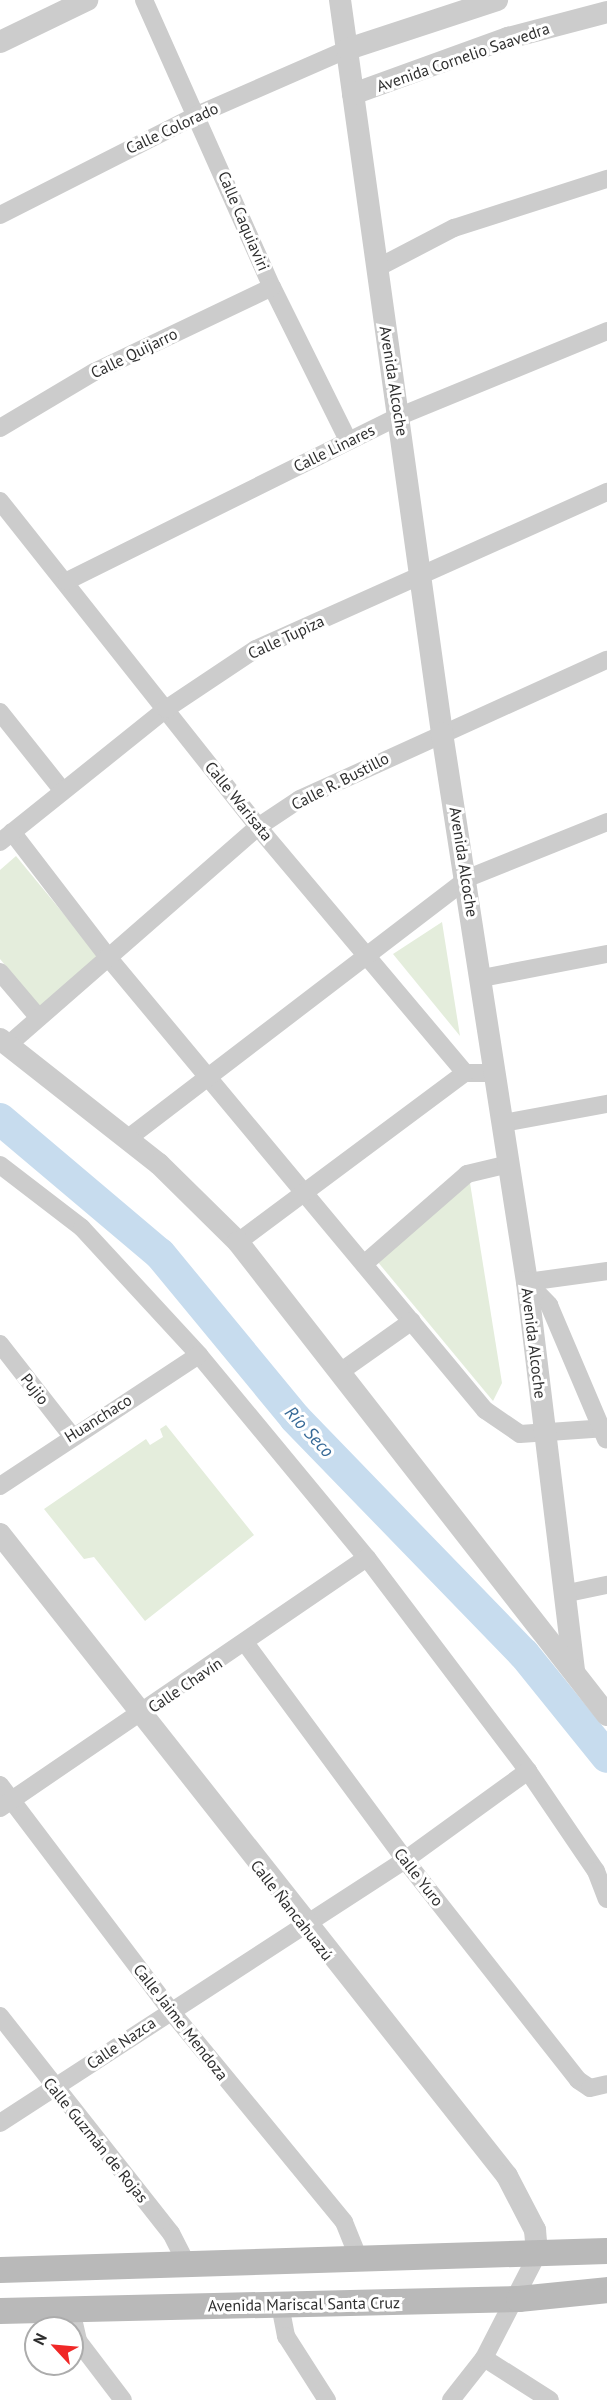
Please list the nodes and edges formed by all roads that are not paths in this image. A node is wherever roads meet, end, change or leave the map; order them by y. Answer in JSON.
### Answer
{"nodes":[{"id":1,"x":87,"y":0,"type":"edge"},
{"id":2,"x":144,"y":0,"type":"edge"},
{"id":3,"x":340,"y":0,"type":"edge"},
{"id":4,"x":497,"y":0,"type":"edge"},
{"id":5,"x":607,"y":12,"type":"edge"},
{"id":6,"x":0,"y":42,"type":"edge"},
{"id":7,"x":348,"y":49,"type":"junction"},
{"id":8,"x":353,"y":94,"type":"junction"},
{"id":9,"x":198,"y":115,"type":"junction"},
{"id":10,"x":607,"y":178,"type":"edge"},
{"id":11,"x":0,"y":215,"type":"edge"},
{"id":12,"x":377,"y":268,"type":"junction"},
{"id":13,"x":272,"y":287,"type":"junction"},
{"id":14,"x":607,"y":331,"type":"edge"},
{"id":15,"x":400,"y":416,"type":"junction"},
{"id":16,"x":0,"y":428,"type":"edge"},
{"id":17,"x":348,"y":440,"type":"junction"},
{"id":18,"x":607,"y":492,"type":"edge"},
{"id":19,"x":0,"y":501,"type":"edge"},
{"id":20,"x":424,"y":574,"type":"junction"},
{"id":21,"x":67,"y":581,"type":"junction"},
{"id":22,"x":607,"y":660,"type":"edge"},
{"id":23,"x":166,"y":708,"type":"junction"},
{"id":24,"x":0,"y":712,"type":"edge"},
{"id":25,"x":442,"y":734,"type":"junction"},
{"id":26,"x":62,"y":790,"type":"junction"},
{"id":27,"x":607,"y":822,"type":"edge"},
{"id":28,"x":258,"y":826,"type":"junction"},
{"id":29,"x":6,"y":837,"type":"edge"},
{"id":30,"x":468,"y":879,"type":"junction"},
{"id":31,"x":369,"y":952,"type":"junction"},
{"id":32,"x":607,"y":954,"type":"edge"},
{"id":33,"x":107,"y":956,"type":"junction"},
{"id":34,"x":0,"y":972,"type":"edge"},
{"id":35,"x":482,"y":978,"type":"junction"},
{"id":36,"x":39,"y":1018,"type":"junction"},
{"id":37,"x":4,"y":1042,"type":"edge"},
{"id":38,"x":465,"y":1073,"type":"junction"},
{"id":39,"x":496,"y":1073,"type":"junction"},
{"id":40,"x":210,"y":1074,"type":"junction"},
{"id":41,"x":607,"y":1104,"type":"edge"},
{"id":42,"x":503,"y":1123,"type":"junction"},
{"id":43,"x":127,"y":1139,"type":"junction"},
{"id":44,"x":509,"y":1164,"type":"junction"},
{"id":45,"x":0,"y":1165,"type":"edge"},
{"id":46,"x":303,"y":1192,"type":"junction"},
{"id":47,"x":238,"y":1242,"type":"junction"},
{"id":48,"x":364,"y":1264,"type":"junction"},
{"id":49,"x":607,"y":1271,"type":"edge"},
{"id":50,"x":527,"y":1282,"type":"junction"},
{"id":51,"x":412,"y":1321,"type":"junction"},
{"id":52,"x":0,"y":1344,"type":"edge"},
{"id":53,"x":199,"y":1355,"type":"junction"},
{"id":54,"x":340,"y":1372,"type":"junction"},
{"id":55,"x":605,"y":1433,"type":"edge"},
{"id":56,"x":71,"y":1435,"type":"junction"},
{"id":57,"x":546,"y":1435,"type":"junction"},
{"id":58,"x":0,"y":1486,"type":"edge"},
{"id":59,"x":0,"y":1534,"type":"edge"},
{"id":60,"x":367,"y":1558,"type":"junction"},
{"id":61,"x":607,"y":1585,"type":"edge"},
{"id":62,"x":568,"y":1593,"type":"junction"},
{"id":63,"x":246,"y":1644,"type":"junction"},
{"id":64,"x":574,"y":1670,"type":"junction"},
{"id":65,"x":139,"y":1715,"type":"junction"},
{"id":66,"x":607,"y":1715,"type":"edge"},
{"id":67,"x":528,"y":1771,"type":"junction"},
{"id":68,"x":0,"y":1785,"type":"edge"},
{"id":69,"x":6,"y":1804,"type":"edge"},
{"id":70,"x":405,"y":1860,"type":"junction"},
{"id":71,"x":607,"y":1899,"type":"edge"},
{"id":72,"x":303,"y":1924,"type":"junction"},
{"id":73,"x":170,"y":2010,"type":"junction"},
{"id":74,"x":0,"y":2016,"type":"edge"},
{"id":75,"x":607,"y":2084,"type":"edge"},
{"id":76,"x":53,"y":2088,"type":"junction"},
{"id":77,"x":0,"y":2123,"type":"edge"},
{"id":78,"x":607,"y":2251,"type":"edge"},
{"id":79,"x":537,"y":2255,"type":"junction"},
{"id":80,"x":359,"y":2259,"type":"junction"},
{"id":81,"x":187,"y":2265,"type":"junction"},
{"id":82,"x":0,"y":2270,"type":"edge"},
{"id":83,"x":607,"y":2290,"type":"edge"},
{"id":84,"x":519,"y":2299,"type":"junction"},
{"id":85,"x":280,"y":2305,"type":"junction"},
{"id":86,"x":71,"y":2310,"type":"junction"},
{"id":87,"x":0,"y":2311,"type":"edge"},
{"id":88,"x":484,"y":2358,"type":"junction"},
{"id":89,"x":123,"y":2400,"type":"edge"},
{"id":90,"x":327,"y":2400,"type":"edge"},
{"id":91,"x":451,"y":2400,"type":"edge"},
{"id":92,"x":550,"y":2400,"type":"edge"}],
"edges":[{"from":1,"to":6,"type":"street"},
{"from":2,"to":9,"type":"street","name":"Calle Caquiaviri"},
{"from":3,"to":7,"type":"street","name":"Avenida Alcoche"},
{"from":4,"to":7,"type":"street"},
{"from":5,"to":8,"type":"street","name":"Avenida Cornelio Saavedra"},
{"from":7,"to":8,"type":"street","name":"Avenida Alcoche"},
{"from":7,"to":9,"type":"street","name":"Calle Colorado"},
{"from":8,"to":12,"type":"street","name":"Avenida Alcoche"},
{"from":9,"to":11,"type":"street","name":"Calle Colorado"},
{"from":9,"to":13,"type":"street","name":"Calle Caquiaviri"},
{"from":10,"to":12,"type":"street"},
{"from":12,"to":15,"type":"street","name":"Avenida Alcoche"},
{"from":13,"to":16,"type":"street","name":"Calle Quijarro"},
{"from":13,"to":17,"type":"street","name":"Calle Caquiaviri"},
{"from":14,"to":15,"type":"street","name":"Calle Linares"},
{"from":15,"to":17,"type":"street","name":"Calle Linares"},
{"from":15,"to":20,"type":"street","name":"Avenida Alcoche"},
{"from":17,"to":21,"type":"street","name":"Calle Linares"},
{"from":18,"to":20,"type":"street","name":"Calle Tupiza"},
{"from":19,"to":21,"type":"street","name":"Calle Warisata"},
{"from":20,"to":23,"type":"street","name":"Calle Tupiza"},
{"from":20,"to":25,"type":"street","name":"Avenida Alcoche"},
{"from":21,"to":23,"type":"street","name":"Calle Warisata"},
{"from":22,"to":25,"type":"street","name":"Calle R. Bustillo"},
{"from":23,"to":26,"type":"street","name":"Calle Tupiza"},
{"from":23,"to":28,"type":"street","name":"Calle Warisata"},
{"from":24,"to":26,"type":"street"},
{"from":25,"to":28,"type":"street","name":"Calle R. Bustillo"},
{"from":25,"to":30,"type":"street","name":"Avenida Alcoche"},
{"from":26,"to":29,"type":"street","name":"Calle Tupiza"},
{"from":27,"to":30,"type":"street"},
{"from":28,"to":31,"type":"street","name":"Calle Warisata"},
{"from":28,"to":33,"type":"street","name":"Calle R. Bustillo"},
{"from":29,"to":33,"type":"street"},
{"from":30,"to":31,"type":"street"},
{"from":30,"to":35,"type":"street","name":"Avenida Alcoche"},
{"from":31,"to":38,"type":"street","name":"Calle Warisata"},
{"from":31,"to":40,"type":"street"},
{"from":32,"to":35,"type":"street"},
{"from":33,"to":36,"type":"street","name":"Calle R. Bustillo"},
{"from":33,"to":40,"type":"street"},
{"from":34,"to":36,"type":"street"},
{"from":35,"to":39,"type":"street","name":"Avenida Alcoche"},
{"from":36,"to":37,"type":"street","name":"Calle R. Bustillo"},
{"from":37,"to":43,"type":"street"},
{"from":38,"to":39,"type":"street"},
{"from":38,"to":46,"type":"street"},
{"from":39,"to":42,"type":"street","name":"Avenida Alcoche"},
{"from":40,"to":43,"type":"street"},
{"from":40,"to":46,"type":"street"},
{"from":41,"to":42,"type":"street"},
{"from":42,"to":44,"type":"street","name":"Avenida Alcoche"},
{"from":43,"to":47,"type":"street"},
{"from":44,"to":48,"type":"street"},
{"from":44,"to":50,"type":"street","name":"Avenida Alcoche"},
{"from":45,"to":53,"type":"street"},
{"from":46,"to":47,"type":"street"},
{"from":46,"to":48,"type":"street"},
{"from":47,"to":54,"type":"street"},
{"from":48,"to":51,"type":"street"},
{"from":49,"to":50,"type":"street"},
{"from":50,"to":55,"type":"street"},
{"from":50,"to":57,"type":"street","name":"Avenida Alcoche"},
{"from":51,"to":54,"type":"street"},
{"from":51,"to":57,"type":"street"},
{"from":52,"to":56,"type":"street","name":"Pujio"},
{"from":53,"to":56,"type":"street","name":"Huanchaco"},
{"from":53,"to":60,"type":"street"},
{"from":54,"to":64,"type":"street"},
{"from":55,"to":57,"type":"street"},
{"from":56,"to":58,"type":"street","name":"Huanchaco"},
{"from":57,"to":62,"type":"street","name":"Avenida Alcoche"},
{"from":59,"to":65,"type":"street","name":"Calle Ñancahuazú"},
{"from":60,"to":63,"type":"street","name":"Calle Chavín"},
{"from":60,"to":67,"type":"street"},
{"from":61,"to":62,"type":"street"},
{"from":62,"to":64,"type":"street","name":"Avenida Alcoche"},
{"from":63,"to":65,"type":"street","name":"Calle Chavín"},
{"from":63,"to":70,"type":"street","name":"Calle Yuro"},
{"from":64,"to":66,"type":"street"},
{"from":65,"to":69,"type":"street","name":"Calle Chavín"},
{"from":65,"to":72,"type":"street","name":"Calle Ñancahuazú"},
{"from":67,"to":70,"type":"street","name":"Calle Nazca"},
{"from":67,"to":71,"type":"street"},
{"from":68,"to":69,"type":"street","name":"Calle Jaime Mendoza"},
{"from":69,"to":73,"type":"street","name":"Calle Jaime Mendoza"},
{"from":70,"to":72,"type":"street","name":"Calle Nazca"},
{"from":70,"to":75,"type":"street","name":"Calle Yuro"},
{"from":72,"to":73,"type":"street","name":"Calle Nazca"},
{"from":72,"to":79,"type":"street","name":"Calle Ñancahuazú"},
{"from":73,"to":76,"type":"street","name":"Calle Nazca"},
{"from":73,"to":80,"type":"street","name":"Calle Jaime Mendoza"},
{"from":74,"to":76,"type":"street","name":"Calle Guzmán de Rojas"},
{"from":76,"to":77,"type":"street","name":"Calle Nazca"},
{"from":76,"to":81,"type":"street","name":"Calle Guzmán de Rojas"},
{"from":78,"to":79,"type":"main road"},
{"from":79,"to":80,"type":"main road"},
{"from":79,"to":84,"type":"street","name":"Calle Ñancahuazú"},
{"from":80,"to":81,"type":"main road"},
{"from":81,"to":82,"type":"main road"},
{"from":83,"to":84,"type":"main road","name":"Avenida Mariscal Santa Cruz"},
{"from":84,"to":85,"type":"main road","name":"Avenida Mariscal Santa Cruz"},
{"from":84,"to":88,"type":"street","name":"Calle Ñancahuazú"},
{"from":85,"to":86,"type":"main road","name":"Avenida Mariscal Santa Cruz"},
{"from":85,"to":90,"type":"street"},
{"from":86,"to":87,"type":"main road","name":"Avenida Mariscal Santa Cruz"},
{"from":86,"to":89,"type":"street"},
{"from":88,"to":91,"type":"street","name":"Calle Ñancahuazú"},
{"from":88,"to":92,"type":"street"}]}
